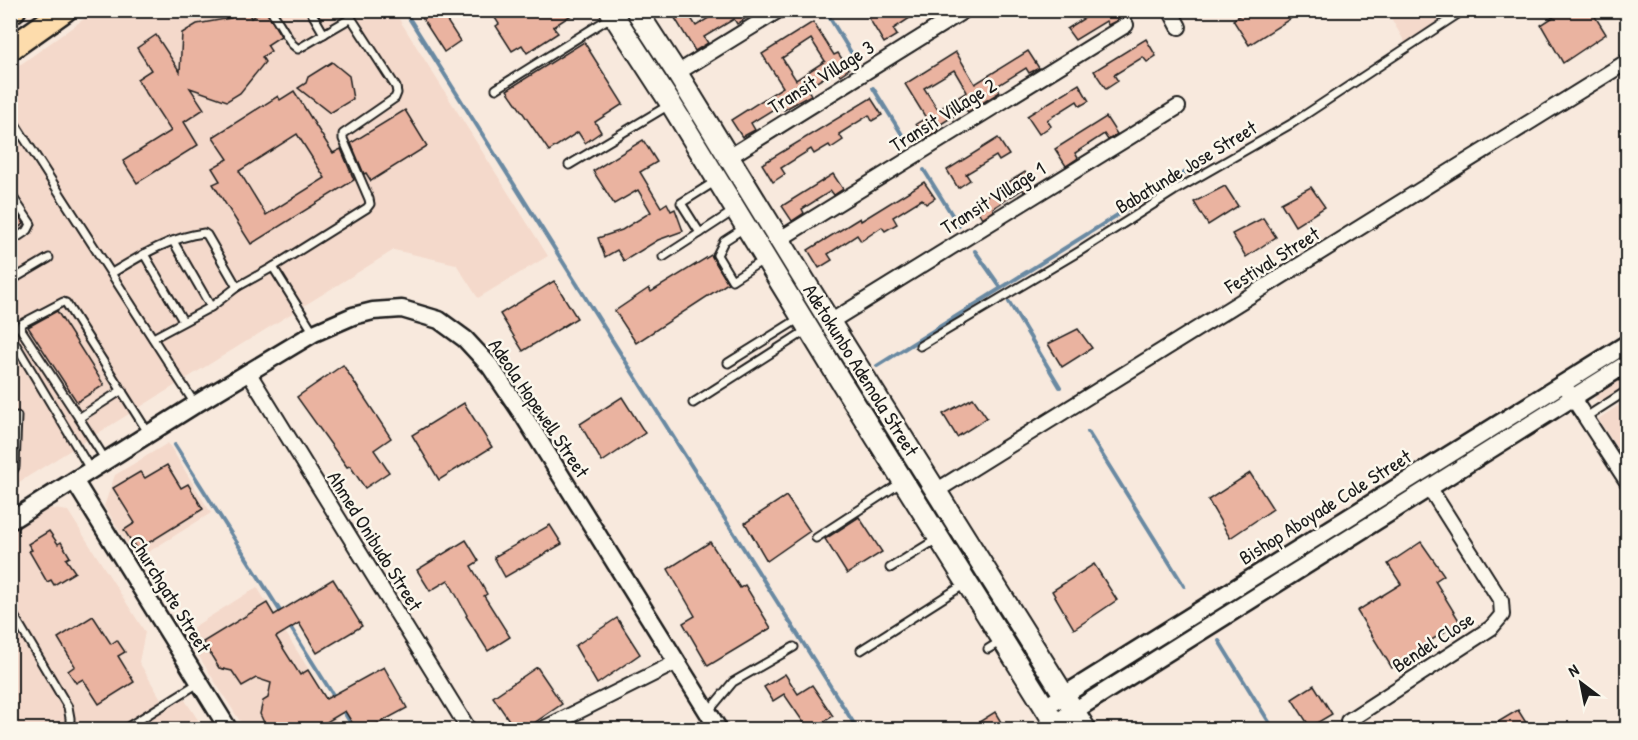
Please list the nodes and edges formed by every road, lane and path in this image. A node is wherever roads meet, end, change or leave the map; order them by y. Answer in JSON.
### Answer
{"nodes":[{"id":1,"x":65,"y":10,"type":"edge"},
{"id":2,"x":271,"y":10,"type":"edge"},
{"id":3,"x":310,"y":10,"type":"edge"},
{"id":4,"x":346,"y":10,"type":"edge"},
{"id":5,"x":636,"y":10,"type":"edge"},
{"id":6,"x":779,"y":10,"type":"edge"},
{"id":7,"x":965,"y":10,"type":"edge"},
{"id":8,"x":1170,"y":10,"type":"edge"},
{"id":9,"x":1464,"y":10,"type":"edge"},
{"id":10,"x":612,"y":13,"type":"edge"},
{"id":11,"x":351,"y":18,"type":"junction"},
{"id":12,"x":1126,"y":25,"type":"dead end"},
{"id":13,"x":1179,"y":27,"type":"dead end"},
{"id":14,"x":324,"y":34,"type":"junction"},
{"id":15,"x":10,"y":50,"type":"edge"},
{"id":16,"x":1628,"y":61,"type":"edge"},
{"id":17,"x":677,"y":73,"type":"junction"},
{"id":18,"x":496,"y":89,"type":"dead end"},
{"id":19,"x":671,"y":104,"type":"junction"},
{"id":20,"x":1178,"y":107,"type":"dead end"},
{"id":21,"x":10,"y":116,"type":"edge"},
{"id":22,"x":729,"y":157,"type":"junction"},
{"id":23,"x":569,"y":165,"type":"dead end"},
{"id":24,"x":718,"y":180,"type":"junction"},
{"id":25,"x":10,"y":193,"type":"edge"},
{"id":26,"x":736,"y":209,"type":"junction"},
{"id":27,"x":747,"y":226,"type":"junction"},
{"id":28,"x":700,"y":233,"type":"junction"},
{"id":29,"x":780,"y":239,"type":"junction"},
{"id":30,"x":173,"y":241,"type":"junction"},
{"id":31,"x":10,"y":242,"type":"edge"},
{"id":32,"x":144,"y":254,"type":"junction"},
{"id":33,"x":663,"y":257,"type":"dead end"},
{"id":34,"x":49,"y":258,"type":"dead end"},
{"id":35,"x":766,"y":258,"type":"junction"},
{"id":36,"x":273,"y":267,"type":"junction"},
{"id":37,"x":112,"y":273,"type":"junction"},
{"id":38,"x":10,"y":281,"type":"edge"},
{"id":39,"x":237,"y":287,"type":"junction"},
{"id":40,"x":211,"y":306,"type":"junction"},
{"id":41,"x":183,"y":321,"type":"junction"},
{"id":42,"x":830,"y":322,"type":"junction"},
{"id":43,"x":806,"y":323,"type":"junction"},
{"id":44,"x":314,"y":333,"type":"junction"},
{"id":45,"x":10,"y":335,"type":"edge"},
{"id":46,"x":153,"y":338,"type":"junction"},
{"id":47,"x":1628,"y":343,"type":"edge"},
{"id":48,"x":920,"y":346,"type":"dead end"},
{"id":49,"x":728,"y":363,"type":"dead end"},
{"id":50,"x":1628,"y":363,"type":"edge"},
{"id":51,"x":248,"y":372,"type":"junction"},
{"id":52,"x":1563,"y":383,"type":"junction"},
{"id":53,"x":122,"y":390,"type":"junction"},
{"id":54,"x":1628,"y":390,"type":"edge"},
{"id":55,"x":1573,"y":397,"type":"junction"},
{"id":56,"x":693,"y":403,"type":"dead end"},
{"id":57,"x":196,"y":404,"type":"junction"},
{"id":58,"x":17,"y":416,"type":"dead end"},
{"id":59,"x":79,"y":417,"type":"junction"},
{"id":60,"x":1586,"y":417,"type":"junction"},
{"id":61,"x":149,"y":434,"type":"junction"},
{"id":62,"x":107,"y":461,"type":"junction"},
{"id":63,"x":91,"y":471,"type":"junction"},
{"id":64,"x":10,"y":476,"type":"edge"},
{"id":65,"x":904,"y":481,"type":"junction"},
{"id":66,"x":75,"y":482,"type":"junction"},
{"id":67,"x":1628,"y":483,"type":"edge"},
{"id":68,"x":1429,"y":487,"type":"junction"},
{"id":69,"x":936,"y":491,"type":"junction"},
{"id":70,"x":10,"y":522,"type":"edge"},
{"id":71,"x":939,"y":537,"type":"junction"},
{"id":72,"x":816,"y":538,"type":"dead end"},
{"id":73,"x":890,"y":568,"type":"dead end"},
{"id":74,"x":967,"y":583,"type":"junction"},
{"id":75,"x":10,"y":609,"type":"edge"},
{"id":76,"x":794,"y":647,"type":"dead end"},
{"id":77,"x":861,"y":650,"type":"dead end"},
{"id":78,"x":676,"y":662,"type":"junction"},
{"id":79,"x":200,"y":682,"type":"junction"},
{"id":80,"x":1069,"y":703,"type":"junction"},
{"id":81,"x":708,"y":712,"type":"junction"},
{"id":82,"x":1053,"y":720,"type":"edge"},
{"id":83,"x":1348,"y":721,"type":"dead end"},
{"id":84,"x":70,"y":729,"type":"edge"},
{"id":85,"x":123,"y":729,"type":"edge"},
{"id":86,"x":229,"y":729,"type":"edge"},
{"id":87,"x":469,"y":729,"type":"edge"},
{"id":88,"x":541,"y":729,"type":"edge"},
{"id":89,"x":719,"y":729,"type":"edge"},
{"id":90,"x":1086,"y":729,"type":"edge"}],
"edges":[{"from":1,"to":15,"type":"highway"},
{"from":2,"to":14,"type":"lane"},
{"from":3,"to":14,"type":"lane"},
{"from":4,"to":11,"type":"lane"},
{"from":5,"to":17,"type":"main road","name":"Adetokunbo Ademola Street"},
{"from":6,"to":17,"type":"street"},
{"from":7,"to":22,"type":"street","name":"Transit Village 3"},
{"from":8,"to":13,"type":"street"},
{"from":9,"to":48,"type":"lane","name":"Babatunde Jose Street"},
{"from":10,"to":18,"type":"lane"},
{"from":10,"to":19,"type":"main road","name":"Adetokunbo Ademola Street"},
{"from":11,"to":14,"type":"lane"},
{"from":11,"to":36,"type":"lane"},
{"from":12,"to":29,"type":"street","name":"Transit Village 2"},
{"from":16,"to":69,"type":"street","name":"Festival Street"},
{"from":17,"to":22,"type":"main road","name":"Adetokunbo Ademola Street"},
{"from":19,"to":23,"type":"lane"},
{"from":19,"to":24,"type":"main road","name":"Adetokunbo Ademola Street"},
{"from":20,"to":42,"type":"street","name":"Transit Village 1"},
{"from":21,"to":37,"type":"lane"},
{"from":22,"to":29,"type":"main road","name":"Adetokunbo Ademola Street"},
{"from":24,"to":26,"type":"main road","name":"Adetokunbo Ademola Street"},
{"from":24,"to":28,"type":"lane"},
{"from":25,"to":31,"type":"lane"},
{"from":26,"to":27,"type":"main road","name":"Adetokunbo Ademola Street"},
{"from":26,"to":28,"type":"lane"},
{"from":27,"to":35,"type":"main road","name":"Adetokunbo Ademola Street"},
{"from":27,"to":35,"type":"lane"},
{"from":28,"to":33,"type":"lane"},
{"from":29,"to":42,"type":"main road","name":"Adetokunbo Ademola Street"},
{"from":30,"to":32,"type":"lane"},
{"from":30,"to":39,"type":"lane"},
{"from":30,"to":40,"type":"lane"},
{"from":32,"to":37,"type":"lane"},
{"from":32,"to":41,"type":"lane"},
{"from":34,"to":38,"type":"lane"},
{"from":35,"to":43,"type":"main road","name":"Adetokunbo Ademola Street"},
{"from":36,"to":39,"type":"lane"},
{"from":36,"to":44,"type":"lane"},
{"from":37,"to":46,"type":"lane"},
{"from":39,"to":40,"type":"lane"},
{"from":40,"to":41,"type":"lane"},
{"from":41,"to":46,"type":"lane"},
{"from":42,"to":69,"type":"main road","name":"Adetokunbo Ademola Street"},
{"from":43,"to":49,"type":"lane"},
{"from":43,"to":56,"type":"lane"},
{"from":43,"to":65,"type":"main road","name":"Adetokunbo Ademola Street"},
{"from":44,"to":51,"type":"street","name":"Adeola Hopewell Street"},
{"from":44,"to":78,"type":"street","name":"Adeola Hopewell Street"},
{"from":45,"to":63,"type":"lane"},
{"from":46,"to":57,"type":"lane"},
{"from":47,"to":52,"type":"street","name":"Bishop Aboyade Cole Street"},
{"from":50,"to":55,"type":"street","name":"Bishop Aboyade Cole Street"},
{"from":51,"to":57,"type":"street","name":"Adeola Hopewell Street"},
{"from":51,"to":87,"type":"street","name":"Ahmed Onibudo Street"},
{"from":52,"to":55,"type":"street"},
{"from":52,"to":80,"type":"street","name":"Bishop Aboyade Cole Street"},
{"from":53,"to":59,"type":"lane"},
{"from":53,"to":59,"type":"lane"},
{"from":53,"to":61,"type":"lane"},
{"from":54,"to":60,"type":"lane"},
{"from":55,"to":60,"type":"street"},
{"from":55,"to":68,"type":"street","name":"Bishop Aboyade Cole Street"},
{"from":57,"to":61,"type":"street","name":"Adeola Hopewell Street"},
{"from":58,"to":64,"type":"lane"},
{"from":59,"to":62,"type":"lane"},
{"from":60,"to":67,"type":"street"},
{"from":61,"to":62,"type":"street","name":"Adeola Hopewell Street"},
{"from":62,"to":63,"type":"street","name":"Adeola Hopewell Street"},
{"from":63,"to":66,"type":"street","name":"Adeola Hopewell Street"},
{"from":65,"to":71,"type":"main road","name":"Adetokunbo Ademola Street"},
{"from":65,"to":72,"type":"lane"},
{"from":66,"to":70,"type":"street","name":"Adeola Hopewell Street"},
{"from":66,"to":79,"type":"street","name":"Churchgate Street"},
{"from":68,"to":80,"type":"street","name":"Bishop Aboyade Cole Street"},
{"from":68,"to":83,"type":"street","name":"Bendel Close"},
{"from":69,"to":80,"type":"main road","name":"Adetokunbo Ademola Street"},
{"from":71,"to":73,"type":"lane"},
{"from":71,"to":74,"type":"main road","name":"Adetokunbo Ademola Street"},
{"from":74,"to":77,"type":"lane"},
{"from":74,"to":82,"type":"main road","name":"Adetokunbo Ademola Street"},
{"from":75,"to":84,"type":"lane"},
{"from":76,"to":81,"type":"lane"},
{"from":78,"to":81,"type":"street","name":"Adeola Hopewell Street"},
{"from":78,"to":88,"type":"street"},
{"from":79,"to":85,"type":"lane"},
{"from":79,"to":86,"type":"street","name":"Churchgate Street"},
{"from":80,"to":82,"type":"street","name":"Bishop Aboyade Cole Street"},
{"from":80,"to":90,"type":"main road","name":"Adetokunbo Ademola Street"},
{"from":81,"to":89,"type":"street","name":"Adeola Hopewell Street"}]}
